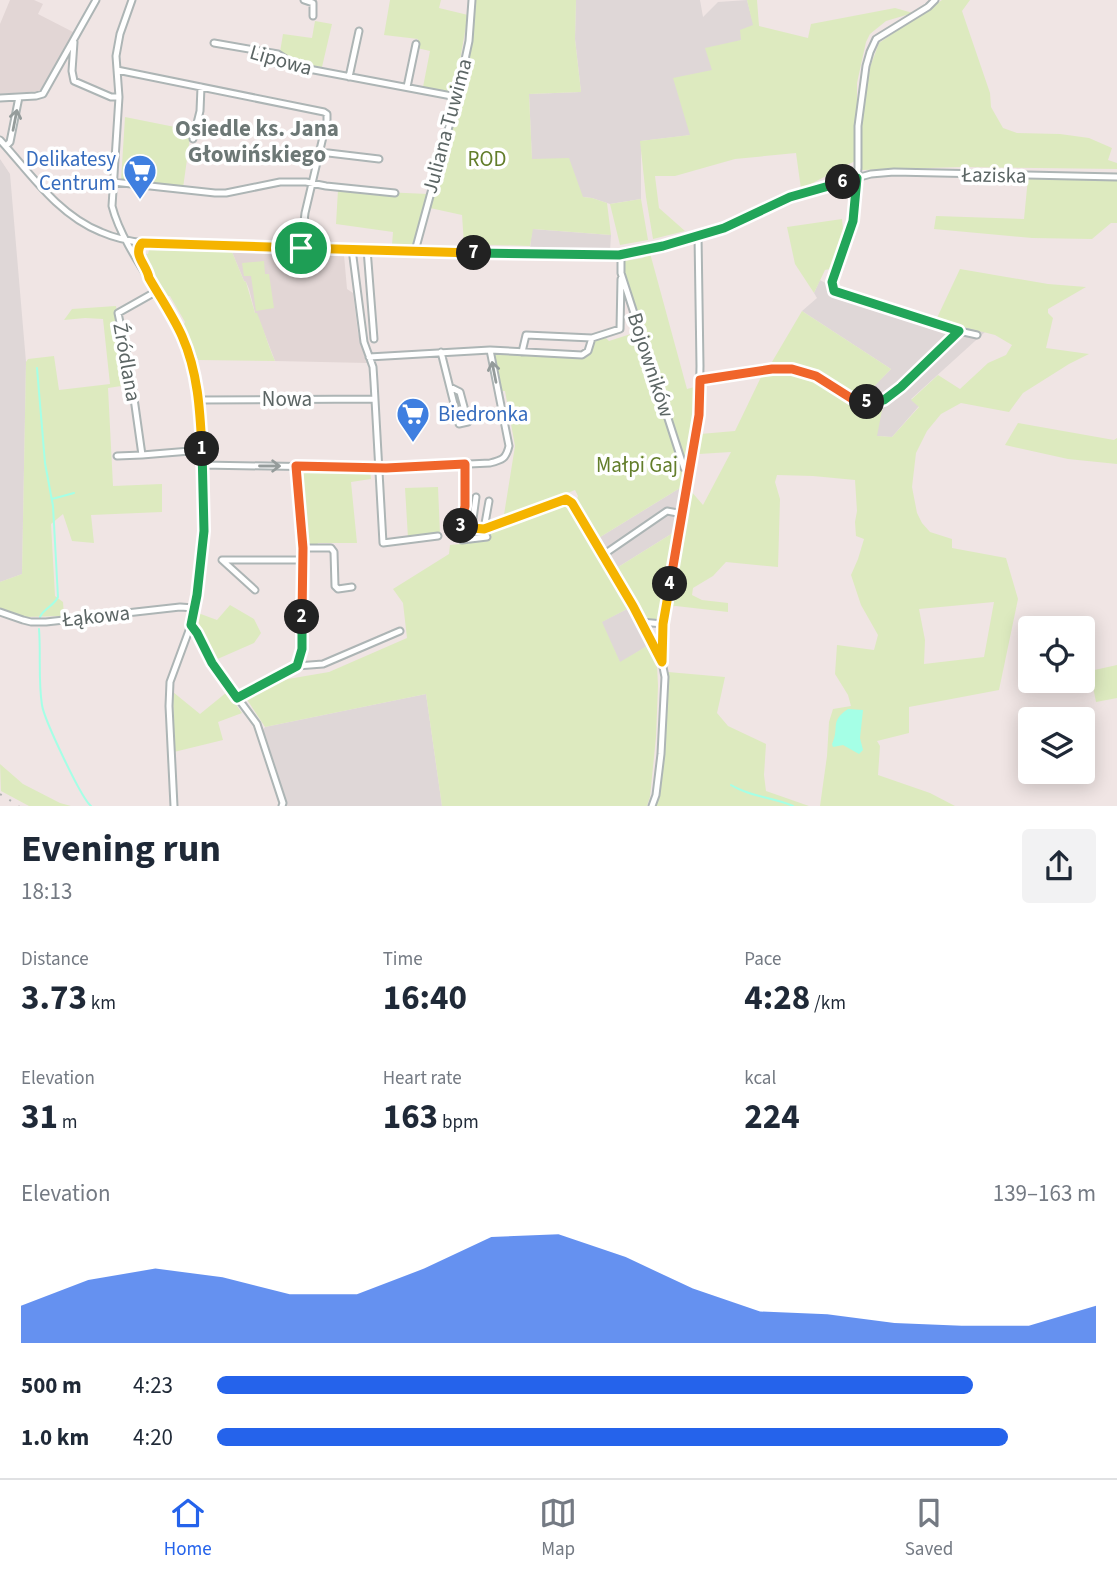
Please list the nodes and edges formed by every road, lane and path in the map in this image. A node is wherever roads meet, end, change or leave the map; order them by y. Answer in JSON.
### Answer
{"nodes":[{"id":1,"x":96,"y":0,"type":"edge"},
{"id":2,"x":132,"y":0,"type":"edge"},
{"id":3,"x":304,"y":0,"type":"edge"},
{"id":4,"x":472,"y":0,"type":"edge"},
{"id":5,"x":935,"y":0,"type":"edge"},
{"id":6,"x":313,"y":16,"type":"dead end"},
{"id":7,"x":359,"y":31,"type":"dead end"},
{"id":8,"x":74,"y":39,"type":"junction"},
{"id":9,"x":214,"y":43,"type":"dead end"},
{"id":10,"x":416,"y":44,"type":"dead end"},
{"id":11,"x":277,"y":64,"type":"dead end"},
{"id":12,"x":298,"y":67,"type":"junction"},
{"id":13,"x":117,"y":70,"type":"junction"},
{"id":14,"x":349,"y":77,"type":"junction"},
{"id":15,"x":201,"y":87,"type":"junction"},
{"id":16,"x":407,"y":87,"type":"junction"},
{"id":17,"x":19,"y":97,"type":"junction"},
{"id":18,"x":119,"y":97,"type":"junction"},
{"id":19,"x":457,"y":97,"type":"junction"},
{"id":20,"x":0,"y":98,"type":"edge"},
{"id":21,"x":194,"y":139,"type":"dead end"},
{"id":22,"x":0,"y":140,"type":"edge"},
{"id":23,"x":8,"y":144,"type":"junction"},
{"id":24,"x":320,"y":152,"type":"junction"},
{"id":25,"x":379,"y":159,"type":"dead end"},
{"id":26,"x":1117,"y":177,"type":"edge"},
{"id":27,"x":857,"y":178,"type":"junction"},
{"id":28,"x":113,"y":182,"type":"junction"},
{"id":29,"x":312,"y":184,"type":"junction"},
{"id":30,"x":395,"y":193,"type":"dead end"},
{"id":31,"x":119,"y":224,"type":"junction"},
{"id":32,"x":111,"y":236,"type":"junction"},
{"id":33,"x":698,"y":236,"type":"junction"},
{"id":34,"x":127,"y":241,"type":"junction"},
{"id":35,"x":142,"y":243,"type":"junction"},
{"id":36,"x":301,"y":248,"type":"junction"},
{"id":37,"x":352,"y":249,"type":"junction"},
{"id":38,"x":367,"y":249,"type":"junction"},
{"id":39,"x":415,"y":251,"type":"junction"},
{"id":40,"x":621,"y":255,"type":"junction"},
{"id":41,"x":621,"y":273,"type":"junction"},
{"id":42,"x":149,"y":278,"type":"junction"},
{"id":43,"x":157,"y":291,"type":"junction"},
{"id":44,"x":959,"y":331,"type":"junction"},
{"id":45,"x":977,"y":335,"type":"dead end"},
{"id":46,"x":592,"y":338,"type":"junction"},
{"id":47,"x":374,"y":339,"type":"dead end"},
{"id":48,"x":490,"y":350,"type":"junction"},
{"id":49,"x":441,"y":352,"type":"junction"},
{"id":50,"x":522,"y":352,"type":"junction"},
{"id":51,"x":369,"y":357,"type":"junction"},
{"id":52,"x":700,"y":380,"type":"junction"},
{"id":53,"x":450,"y":387,"type":"junction"},
{"id":54,"x":375,"y":399,"type":"junction"},
{"id":55,"x":200,"y":400,"type":"junction"},
{"id":56,"x":202,"y":450,"type":"junction"},
{"id":57,"x":142,"y":454,"type":"junction"},
{"id":58,"x":117,"y":456,"type":"dead end"},
{"id":59,"x":465,"y":464,"type":"junction"},
{"id":60,"x":202,"y":466,"type":"junction"},
{"id":61,"x":296,"y":466,"type":"junction"},
{"id":62,"x":379,"y":467,"type":"junction"},
{"id":63,"x":690,"y":471,"type":"junction"},
{"id":64,"x":476,"y":497,"type":"dead end"},
{"id":65,"x":489,"y":501,"type":"dead end"},
{"id":66,"x":683,"y":513,"type":"junction"},
{"id":67,"x":463,"y":518,"type":"junction"},
{"id":68,"x":461,"y":527,"type":"junction"},
{"id":69,"x":484,"y":529,"type":"junction"},
{"id":70,"x":438,"y":536,"type":"dead end"},
{"id":71,"x":487,"y":537,"type":"dead end"},
{"id":72,"x":303,"y":548,"type":"junction"},
{"id":73,"x":603,"y":555,"type":"junction"},
{"id":74,"x":304,"y":560,"type":"junction"},
{"id":75,"x":352,"y":587,"type":"dead end"},
{"id":76,"x":254,"y":590,"type":"dead end"},
{"id":77,"x":194,"y":608,"type":"junction"},
{"id":78,"x":0,"y":612,"type":"edge"},
{"id":79,"x":641,"y":622,"type":"junction"},
{"id":80,"x":663,"y":624,"type":"junction"},
{"id":81,"x":191,"y":625,"type":"junction"},
{"id":82,"x":400,"y":631,"type":"dead end"},
{"id":83,"x":662,"y":662,"type":"junction"},
{"id":84,"x":297,"y":666,"type":"junction"},
{"id":85,"x":237,"y":698,"type":"junction"},
{"id":86,"x":174,"y":806,"type":"edge"},
{"id":87,"x":282,"y":806,"type":"edge"},
{"id":88,"x":652,"y":806,"type":"edge"}],
"edges":[{"from":1,"to":8,"type":"street"},
{"from":2,"to":13,"type":"street"},
{"from":3,"to":6,"type":"street"},
{"from":4,"to":19,"type":"street","name":"Juliana Tuwima"},
{"from":5,"to":27,"type":"street"},
{"from":7,"to":14,"type":"street"},
{"from":8,"to":17,"type":"street"},
{"from":8,"to":18,"type":"street"},
{"from":9,"to":12,"type":"street","name":"Lipowa"},
{"from":10,"to":16,"type":"street"},
{"from":11,"to":12,"type":"street"},
{"from":12,"to":14,"type":"street","name":"Lipowa"},
{"from":13,"to":15,"type":"street"},
{"from":13,"to":18,"type":"street"},
{"from":14,"to":16,"type":"street","name":"Lipowa"},
{"from":15,"to":21,"type":"street"},
{"from":15,"to":24,"type":"street"},
{"from":16,"to":19,"type":"street","name":"Lipowa"},
{"from":17,"to":20,"type":"street"},
{"from":23,"to":17,"type":"street","one_way":true},
{"from":18,"to":28,"type":"street"},
{"from":19,"to":39,"type":"street","name":"Juliana Tuwima"},
{"from":22,"to":23,"type":"street","name":"Łaziska"},
{"from":23,"to":32,"type":"street","name":"Łaziska"},
{"from":24,"to":25,"type":"street"},
{"from":24,"to":29,"type":"street"},
{"from":26,"to":27,"type":"street","name":"Łaziska"},
{"from":27,"to":33,"type":"street","name":"Łaziska"},
{"from":27,"to":44,"type":"street"},
{"from":28,"to":29,"type":"street"},
{"from":28,"to":31,"type":"street"},
{"from":29,"to":30,"type":"street"},
{"from":29,"to":36,"type":"street"},
{"from":31,"to":32,"type":"street"},
{"from":31,"to":34,"type":"street"},
{"from":32,"to":34,"type":"street","name":"Łaziska"},
{"from":33,"to":40,"type":"street","name":"Łaziska"},
{"from":33,"to":52,"type":"street"},
{"from":34,"to":35,"type":"street","name":"Łaziska"},
{"from":34,"to":42,"type":"street"},
{"from":35,"to":36,"type":"street","name":"Łaziska"},
{"from":35,"to":42,"type":"street"},
{"from":36,"to":37,"type":"street","name":"Łaziska"},
{"from":37,"to":38,"type":"street","name":"Łaziska"},
{"from":37,"to":51,"type":"street"},
{"from":38,"to":39,"type":"street","name":"Łaziska"},
{"from":38,"to":47,"type":"street"},
{"from":39,"to":40,"type":"street","name":"Łaziska"},
{"from":40,"to":41,"type":"street","name":"Bojowników"},
{"from":41,"to":46,"type":"street"},
{"from":41,"to":63,"type":"street","name":"Bojowników"},
{"from":42,"to":43,"type":"street"},
{"from":43,"to":55,"type":"street"},
{"from":43,"to":57,"type":"street","name":"Źródlana"},
{"from":44,"to":45,"type":"street"},
{"from":44,"to":52,"type":"street"},
{"from":46,"to":50,"type":"street"},
{"from":46,"to":50,"type":"street"},
{"from":48,"to":49,"type":"street"},
{"from":48,"to":50,"type":"street"},
{"from":59,"to":48,"type":"street","one_way":true},
{"from":49,"to":51,"type":"street"},
{"from":49,"to":53,"type":"street"},
{"from":51,"to":54,"type":"street"},
{"from":52,"to":63,"type":"street"},
{"from":53,"to":53,"type":"street"},
{"from":54,"to":55,"type":"street","name":"Nowa"},
{"from":54,"to":62,"type":"street"},
{"from":55,"to":56,"type":"street"},
{"from":56,"to":57,"type":"street"},
{"from":56,"to":60,"type":"street"},
{"from":57,"to":58,"type":"street"},
{"from":59,"to":62,"type":"street"},
{"from":59,"to":67,"type":"street"},
{"from":60,"to":61,"type":"street","one_way":true},
{"from":60,"to":77,"type":"street"},
{"from":61,"to":62,"type":"street"},
{"from":61,"to":72,"type":"street"},
{"from":62,"to":70,"type":"street"},
{"from":63,"to":66,"type":"street"},
{"from":64,"to":67,"type":"street"},
{"from":65,"to":69,"type":"street"},
{"from":66,"to":73,"type":"street"},
{"from":66,"to":80,"type":"street"},
{"from":67,"to":68,"type":"street"},
{"from":68,"to":69,"type":"street"},
{"from":68,"to":71,"type":"street"},
{"from":69,"to":73,"type":"street"},
{"from":72,"to":74,"type":"street"},
{"from":72,"to":75,"type":"street"},
{"from":73,"to":79,"type":"street"},
{"from":74,"to":76,"type":"street"},
{"from":74,"to":84,"type":"street"},
{"from":77,"to":78,"type":"street","name":"Łąkowa"},
{"from":77,"to":81,"type":"street"},
{"from":79,"to":80,"type":"street"},
{"from":79,"to":83,"type":"street"},
{"from":80,"to":83,"type":"street"},
{"from":81,"to":85,"type":"street"},
{"from":81,"to":86,"type":"street"},
{"from":82,"to":84,"type":"street"},
{"from":83,"to":88,"type":"street"},
{"from":84,"to":85,"type":"street"},
{"from":85,"to":87,"type":"street"}]}
